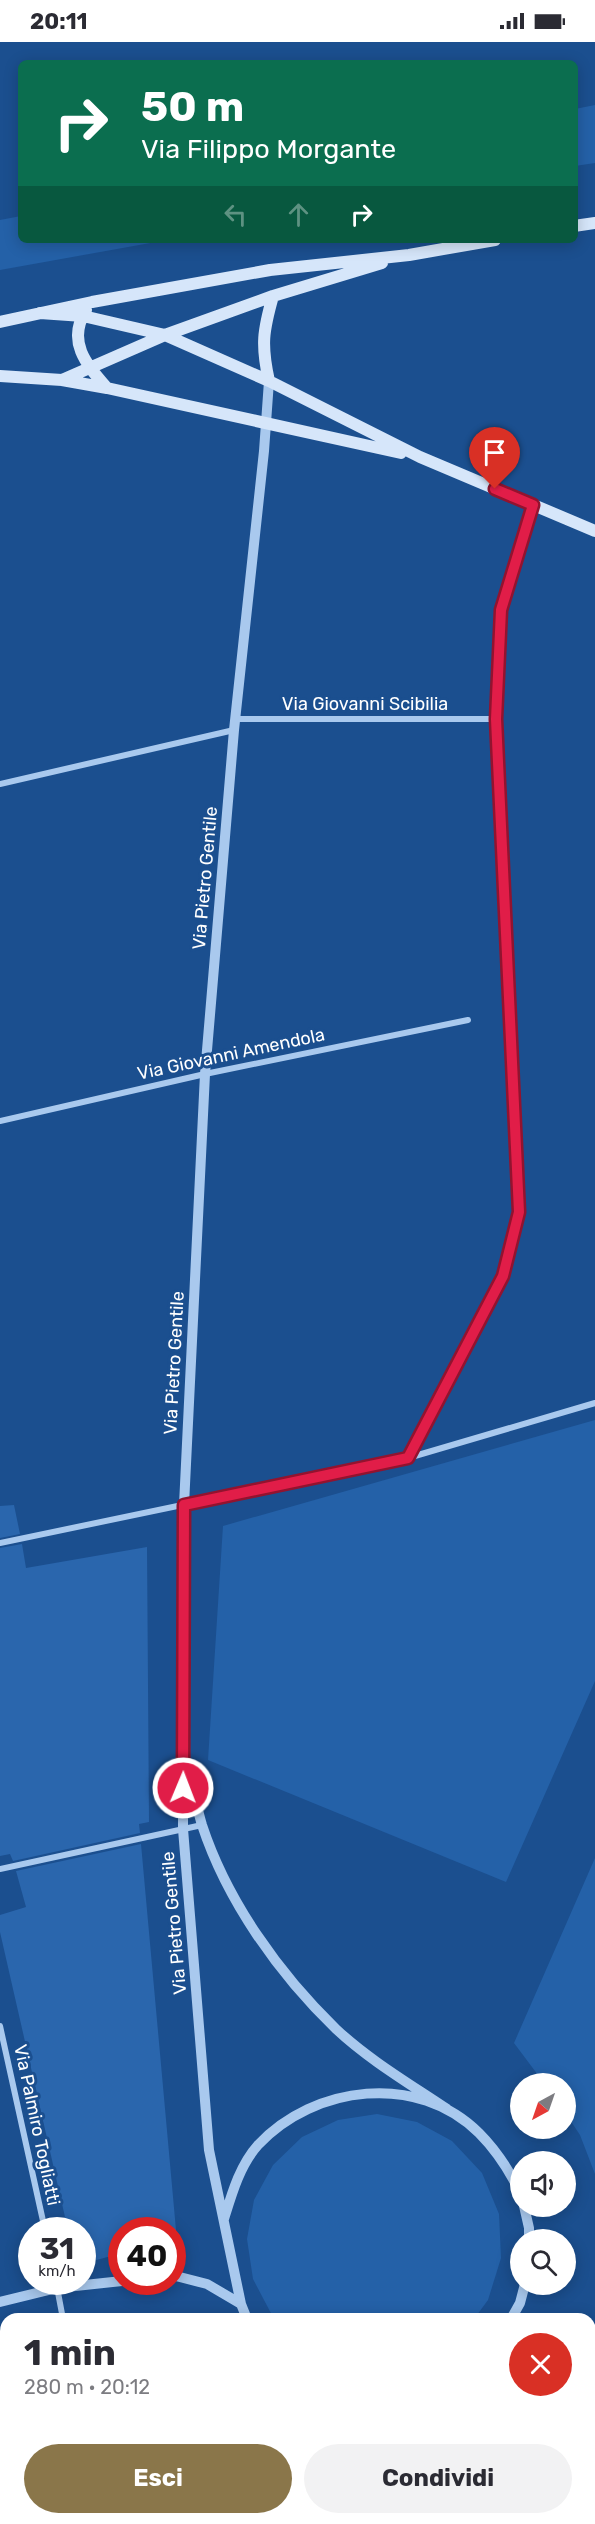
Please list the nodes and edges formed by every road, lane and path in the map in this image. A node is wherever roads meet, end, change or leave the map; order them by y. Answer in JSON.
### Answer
{"nodes":[{"id":1,"x":595,"y":223,"type":"edge"},
{"id":2,"x":578,"y":225,"type":"edge"},
{"id":3,"x":478,"y":243,"type":"edge"},
{"id":4,"x":409,"y":255,"type":"junction"},
{"id":5,"x":273,"y":296,"type":"junction"},
{"id":6,"x":92,"y":302,"type":"junction"},
{"id":7,"x":40,"y":314,"type":"junction"},
{"id":8,"x":82,"y":316,"type":"junction"},
{"id":9,"x":0,"y":322,"type":"edge"},
{"id":10,"x":165,"y":335,"type":"junction"},
{"id":11,"x":90,"y":368,"type":"junction"},
{"id":12,"x":0,"y":376,"type":"edge"},
{"id":13,"x":62,"y":380,"type":"junction"},
{"id":14,"x":269,"y":381,"type":"junction"},
{"id":15,"x":107,"y":388,"type":"junction"},
{"id":16,"x":266,"y":423,"type":"junction"},
{"id":17,"x":420,"y":457,"type":"junction"},
{"id":18,"x":533,"y":505,"type":"junction"},
{"id":19,"x":595,"y":531,"type":"edge"},
{"id":20,"x":496,"y":719,"type":"junction"},
{"id":21,"x":235,"y":725,"type":"junction"},
{"id":22,"x":0,"y":784,"type":"edge"},
{"id":23,"x":468,"y":1020,"type":"dead end"},
{"id":24,"x":205,"y":1074,"type":"junction"},
{"id":25,"x":0,"y":1121,"type":"edge"},
{"id":26,"x":595,"y":1403,"type":"edge"},
{"id":27,"x":408,"y":1458,"type":"junction"},
{"id":28,"x":184,"y":1505,"type":"junction"},
{"id":29,"x":0,"y":1543,"type":"edge"},
{"id":30,"x":184,"y":1747,"type":"junction"},
{"id":31,"x":202,"y":1825,"type":"junction"},
{"id":32,"x":183,"y":1829,"type":"junction"},
{"id":33,"x":0,"y":1869,"type":"edge"},
{"id":34,"x":0,"y":2026,"type":"edge"},
{"id":35,"x":447,"y":2109,"type":"junction"},
{"id":36,"x":510,"y":2173,"type":"edge"},
{"id":37,"x":42,"y":2217,"type":"edge"},
{"id":38,"x":223,"y":2220,"type":"junction"},
{"id":39,"x":186,"y":2279,"type":"edge"},
{"id":40,"x":23,"y":2295,"type":"edge"},
{"id":41,"x":58,"y":2295,"type":"edge"},
{"id":42,"x":522,"y":2295,"type":"edge"},
{"id":43,"x":0,"y":2302,"type":"edge"},
{"id":44,"x":241,"y":2304,"type":"junction"},
{"id":45,"x":62,"y":2313,"type":"edge"},
{"id":46,"x":245,"y":2313,"type":"edge"},
{"id":47,"x":514,"y":2313,"type":"edge"}],
"edges":[{"from":1,"to":2,"type":"main road"},
{"from":3,"to":4,"type":"main road"},
{"from":4,"to":5,"type":"main road"},
{"from":4,"to":6,"type":"main road"},
{"from":5,"to":10,"type":"main road"},
{"from":5,"to":14,"type":"main road"},
{"from":6,"to":7,"type":"main road"},
{"from":6,"to":8,"type":"main road"},
{"from":7,"to":8,"type":"main road"},
{"from":7,"to":9,"type":"main road"},
{"from":8,"to":10,"type":"main road"},
{"from":8,"to":11,"type":"main road"},
{"from":10,"to":11,"type":"main road"},
{"from":10,"to":14,"type":"main road"},
{"from":11,"to":13,"type":"main road"},
{"from":11,"to":15,"type":"main road"},
{"from":12,"to":13,"type":"main road"},
{"from":13,"to":15,"type":"main road"},
{"from":14,"to":16,"type":"street","name":"Via Pietro Gentile"},
{"from":14,"to":17,"type":"main road"},
{"from":15,"to":16,"type":"main road"},
{"from":16,"to":17,"type":"main road"},
{"from":16,"to":21,"type":"street","name":"Via Pietro Gentile"},
{"from":17,"to":18,"type":"main road"},
{"from":18,"to":19,"type":"main road"},
{"from":18,"to":20,"type":"street"},
{"from":20,"to":21,"type":"street","name":"Via Giovanni Scibilia"},
{"from":20,"to":27,"type":"street"},
{"from":21,"to":22,"type":"street","name":"Via Giovanni Scibilia"},
{"from":21,"to":24,"type":"street","name":"Via Pietro Gentile"},
{"from":23,"to":24,"type":"street","name":"Via Giovanni Amendola"},
{"from":24,"to":25,"type":"street","name":"Via Giovanni Amendola"},
{"from":24,"to":28,"type":"street","name":"Via Pietro Gentile"},
{"from":26,"to":27,"type":"street"},
{"from":27,"to":28,"type":"street"},
{"from":28,"to":29,"type":"street"},
{"from":28,"to":30,"type":"street","name":"Via Pietro Gentile"},
{"from":30,"to":31,"type":"street"},
{"from":30,"to":32,"type":"street","name":"Via Pietro Gentile"},
{"from":31,"to":32,"type":"street"},
{"from":31,"to":35,"type":"street"},
{"from":32,"to":33,"type":"street"},
{"from":32,"to":38,"type":"street","name":"Via Pietro Gentile"},
{"from":34,"to":37,"type":"street","name":"Via Palmiro Togliatti"},
{"from":35,"to":36,"type":"street"},
{"from":35,"to":38,"type":"street"},
{"from":38,"to":44,"type":"street","name":"Via Pietro Gentile"},
{"from":39,"to":44,"type":"street"},
{"from":40,"to":43,"type":"street"},
{"from":41,"to":45,"type":"street"},
{"from":42,"to":47,"type":"street"},
{"from":44,"to":46,"type":"street","name":"Via Pietro Gentile"}]}
